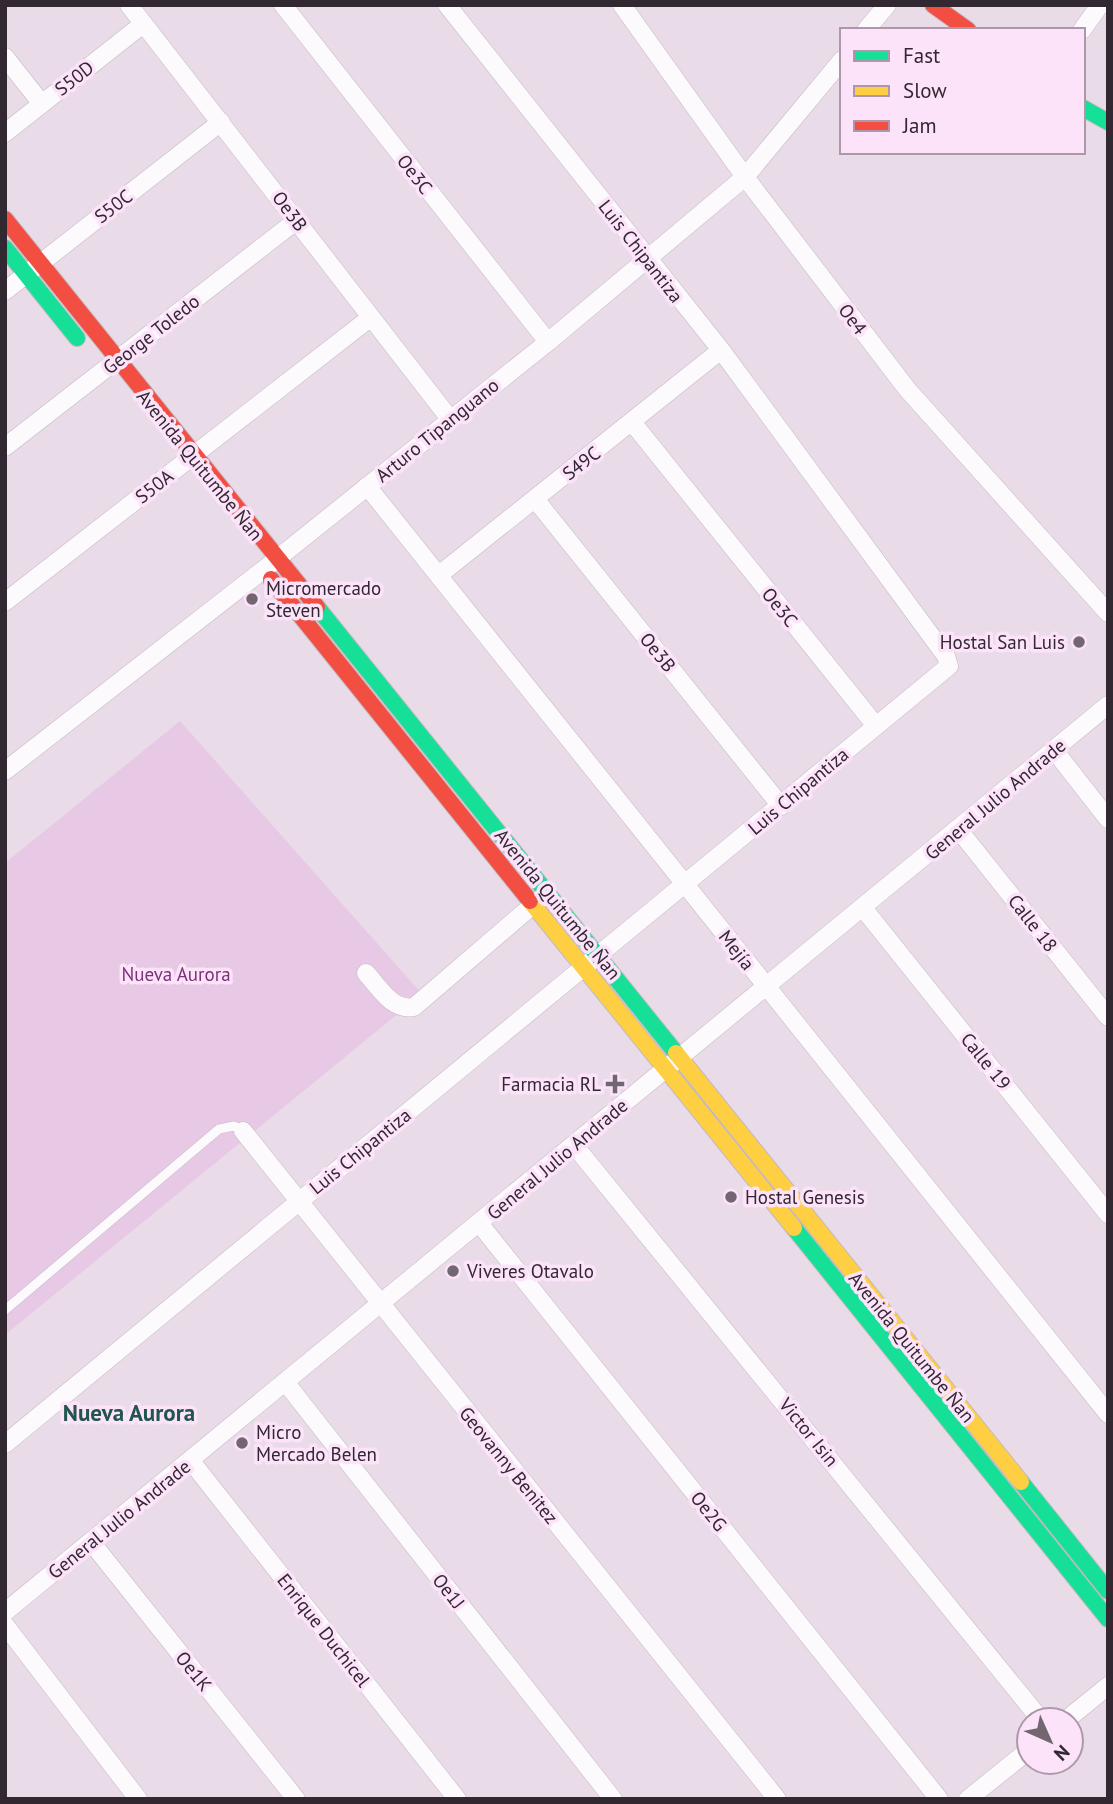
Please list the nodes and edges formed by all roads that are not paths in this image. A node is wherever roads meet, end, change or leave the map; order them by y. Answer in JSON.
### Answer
{"nodes":[{"id":1,"x":129,"y":5,"type":"edge"},
{"id":2,"x":283,"y":5,"type":"edge"},
{"id":3,"x":447,"y":5,"type":"edge"},
{"id":4,"x":622,"y":5,"type":"edge"},
{"id":5,"x":887,"y":5,"type":"edge"},
{"id":6,"x":933,"y":5,"type":"edge"},
{"id":7,"x":1100,"y":5,"type":"edge"},
{"id":8,"x":143,"y":24,"type":"junction"},
{"id":9,"x":868,"y":28,"type":"edge"},
{"id":10,"x":965,"y":28,"type":"edge"},
{"id":11,"x":1084,"y":28,"type":"edge"},
{"id":12,"x":5,"y":57,"type":"edge"},
{"id":13,"x":840,"y":62,"type":"edge"},
{"id":14,"x":42,"y":104,"type":"junction"},
{"id":15,"x":1085,"y":109,"type":"edge"},
{"id":16,"x":220,"y":122,"type":"junction"},
{"id":17,"x":1108,"y":122,"type":"edge"},
{"id":18,"x":5,"y":133,"type":"edge"},
{"id":19,"x":745,"y":177,"type":"junction"},
{"id":20,"x":5,"y":219,"type":"edge"},
{"id":21,"x":297,"y":220,"type":"junction"},
{"id":22,"x":5,"y":248,"type":"edge"},
{"id":23,"x":648,"y":259,"type":"junction"},
{"id":24,"x":33,"y":269,"type":"junction"},
{"id":25,"x":5,"y":291,"type":"edge"},
{"id":26,"x":370,"y":318,"type":"junction"},
{"id":27,"x":548,"y":342,"type":"junction"},
{"id":28,"x":721,"y":351,"type":"junction"},
{"id":29,"x":102,"y":365,"type":"junction"},
{"id":30,"x":450,"y":419,"type":"junction"},
{"id":31,"x":632,"y":422,"type":"junction"},
{"id":32,"x":5,"y":447,"type":"edge"},
{"id":33,"x":183,"y":464,"type":"junction"},
{"id":34,"x":367,"y":486,"type":"junction"},
{"id":35,"x":535,"y":499,"type":"junction"},
{"id":36,"x":265,"y":563,"type":"junction"},
{"id":37,"x":439,"y":575,"type":"junction"},
{"id":38,"x":5,"y":602,"type":"edge"},
{"id":39,"x":1108,"y":613,"type":"edge"},
{"id":40,"x":1108,"y":705,"type":"edge"},
{"id":41,"x":876,"y":726,"type":"junction"},
{"id":42,"x":1054,"y":750,"type":"junction"},
{"id":43,"x":5,"y":771,"type":"edge"},
{"id":44,"x":780,"y":806,"type":"junction"},
{"id":45,"x":1108,"y":819,"type":"edge"},
{"id":46,"x":958,"y":829,"type":"junction"},
{"id":47,"x":685,"y":884,"type":"junction"},
{"id":48,"x":548,"y":891,"type":"junction"},
{"id":49,"x":534,"y":905,"type":"junction"},
{"id":50,"x":863,"y":908,"type":"junction"},
{"id":51,"x":592,"y":961,"type":"junction"},
{"id":52,"x":366,"y":973,"type":"dead end"},
{"id":53,"x":766,"y":986,"type":"junction"},
{"id":54,"x":1108,"y":1017,"type":"edge"},
{"id":55,"x":673,"y":1063,"type":"junction"},
{"id":56,"x":243,"y":1131,"type":"joint"},
{"id":57,"x":574,"y":1145,"type":"junction"},
{"id":58,"x":299,"y":1202,"type":"junction"},
{"id":59,"x":1108,"y":1214,"type":"edge"},
{"id":60,"x":479,"y":1223,"type":"junction"},
{"id":61,"x":381,"y":1304,"type":"junction"},
{"id":62,"x":5,"y":1310,"type":"edge"},
{"id":63,"x":286,"y":1383,"type":"junction"},
{"id":64,"x":1108,"y":1414,"type":"edge"},
{"id":65,"x":5,"y":1444,"type":"edge"},
{"id":66,"x":191,"y":1461,"type":"junction"},
{"id":67,"x":92,"y":1543,"type":"junction"},
{"id":68,"x":1108,"y":1591,"type":"edge"},
{"id":69,"x":5,"y":1612,"type":"edge"},
{"id":70,"x":1108,"y":1619,"type":"edge"},
{"id":71,"x":5,"y":1625,"type":"edge"},
{"id":72,"x":1108,"y":1686,"type":"edge"},
{"id":73,"x":1030,"y":1706,"type":"edge"},
{"id":74,"x":1083,"y":1706,"type":"edge"},
{"id":75,"x":1015,"y":1761,"type":"edge"},
{"id":76,"x":135,"y":1797,"type":"edge"},
{"id":77,"x":296,"y":1799,"type":"edge"},
{"id":78,"x":457,"y":1799,"type":"edge"},
{"id":79,"x":613,"y":1799,"type":"edge"},
{"id":80,"x":777,"y":1799,"type":"edge"},
{"id":81,"x":939,"y":1799,"type":"edge"},
{"id":82,"x":968,"y":1799,"type":"edge"}],
"edges":[{"from":1,"to":8,"type":"street","name":"Oe3B"},
{"from":2,"to":27,"type":"street","name":"Oe3C"},
{"from":3,"to":23,"type":"street","name":"Luis Chipantiza"},
{"from":4,"to":19,"type":"street","name":"Oe4"},
{"from":5,"to":9,"type":"street"},
{"from":6,"to":10,"type":"street"},
{"from":7,"to":11,"type":"street"},
{"from":8,"to":14,"type":"street","name":"S50D"},
{"from":8,"to":16,"type":"street","name":"Oe3B"},
{"from":12,"to":14,"type":"street"},
{"from":13,"to":19,"type":"street","name":"Arturo Tipanguano"},
{"from":14,"to":18,"type":"street","name":"S50D"},
{"from":15,"to":17,"type":"street"},
{"from":16,"to":21,"type":"street","name":"Oe3B"},
{"from":16,"to":24,"type":"street","name":"S50C"},
{"from":19,"to":23,"type":"street","name":"Arturo Tipanguano"},
{"from":19,"to":39,"type":"street","name":"Oe4"},
{"from":20,"to":24,"type":"street","name":"Avenida Quitumbe Ñan"},
{"from":21,"to":26,"type":"street","name":"Oe3B"},
{"from":21,"to":29,"type":"street","name":"George Toledo"},
{"from":22,"to":24,"type":"street","name":"Avenida Quitumbe Ñan"},
{"from":23,"to":27,"type":"street","name":"Arturo Tipanguano"},
{"from":23,"to":28,"type":"street","name":"Luis Chipantiza"},
{"from":24,"to":25,"type":"street","name":"S50C"},
{"from":24,"to":29,"type":"street","name":"Avenida Quitumbe Ñan"},
{"from":24,"to":29,"type":"street","name":"Avenida Quitumbe Ñan"},
{"from":26,"to":30,"type":"street","name":"Oe3B"},
{"from":26,"to":33,"type":"street","name":"S50A"},
{"from":27,"to":30,"type":"street","name":"Arturo Tipanguano"},
{"from":28,"to":31,"type":"street","name":"S49C"},
{"from":28,"to":41,"type":"street","name":"Luis Chipantiza"},
{"from":29,"to":32,"type":"street","name":"George Toledo"},
{"from":29,"to":33,"type":"street","name":"Avenida Quitumbe Ñan"},
{"from":30,"to":34,"type":"street","name":"Arturo Tipanguano"},
{"from":31,"to":35,"type":"street","name":"S49C"},
{"from":31,"to":41,"type":"street","name":"Oe3C"},
{"from":33,"to":36,"type":"street","name":"Avenida Quitumbe Ñan"},
{"from":33,"to":38,"type":"street","name":"S50A"},
{"from":34,"to":36,"type":"street","name":"Arturo Tipanguano"},
{"from":34,"to":37,"type":"street","name":"Mejía"},
{"from":35,"to":37,"type":"street","name":"S49C"},
{"from":35,"to":44,"type":"street","name":"Oe3B"},
{"from":36,"to":43,"type":"street","name":"Arturo Tipanguano"},
{"from":36,"to":48,"type":"street","name":"Avenida Quitumbe Ñan"},
{"from":36,"to":49,"type":"street","name":"Avenida Quitumbe Ñan"},
{"from":37,"to":47,"type":"street","name":"Mejía"},
{"from":40,"to":42,"type":"street","name":"General Julio Andrade"},
{"from":41,"to":44,"type":"street","name":"Luis Chipantiza"},
{"from":42,"to":45,"type":"street"},
{"from":42,"to":46,"type":"street","name":"General Julio Andrade"},
{"from":44,"to":47,"type":"street","name":"Luis Chipantiza"},
{"from":46,"to":50,"type":"street","name":"General Julio Andrade"},
{"from":46,"to":54,"type":"street","name":"Calle 18"},
{"from":47,"to":51,"type":"street","name":"Luis Chipantiza"},
{"from":47,"to":53,"type":"street","name":"Mejía"},
{"from":48,"to":49,"type":"street"},
{"from":48,"to":51,"type":"street","name":"Avenida Quitumbe Ñan"},
{"from":49,"to":51,"type":"street","name":"Avenida Quitumbe Ñan"},
{"from":49,"to":52,"type":"street"},
{"from":50,"to":53,"type":"street","name":"General Julio Andrade"},
{"from":50,"to":59,"type":"street","name":"Calle 19"},
{"from":51,"to":55,"type":"street","name":"Avenida Quitumbe Ñan"},
{"from":51,"to":58,"type":"street","name":"Luis Chipantiza"},
{"from":53,"to":55,"type":"street","name":"General Julio Andrade"},
{"from":53,"to":64,"type":"street","name":"Mejía"},
{"from":55,"to":57,"type":"street","name":"General Julio Andrade"},
{"from":55,"to":68,"type":"street","name":"Avenida Quitumbe Ñan"},
{"from":55,"to":70,"type":"street","name":"Avenida Quitumbe Ñan"},
{"from":56,"to":58,"type":"street","name":"Geovanny Benitez"},
{"from":56,"to":62,"type":"lane"},
{"from":57,"to":60,"type":"street","name":"General Julio Andrade"},
{"from":57,"to":73,"type":"street","name":"Victor Isin"},
{"from":58,"to":61,"type":"street","name":"Geovanny Benitez"},
{"from":58,"to":65,"type":"street","name":"Luis Chipantiza"},
{"from":60,"to":61,"type":"street","name":"General Julio Andrade"},
{"from":60,"to":81,"type":"street","name":"Oe2G"},
{"from":61,"to":63,"type":"street","name":"General Julio Andrade"},
{"from":61,"to":80,"type":"street","name":"Geovanny Benitez"},
{"from":63,"to":66,"type":"street","name":"General Julio Andrade"},
{"from":63,"to":79,"type":"street","name":"Oe1J"},
{"from":66,"to":67,"type":"street","name":"General Julio Andrade"},
{"from":66,"to":78,"type":"street","name":"Enrique Duchicel"},
{"from":67,"to":69,"type":"street","name":"General Julio Andrade"},
{"from":67,"to":77,"type":"street","name":"Oe1K"},
{"from":71,"to":76,"type":"street"},
{"from":72,"to":74,"type":"street"},
{"from":75,"to":82,"type":"street"}]}
